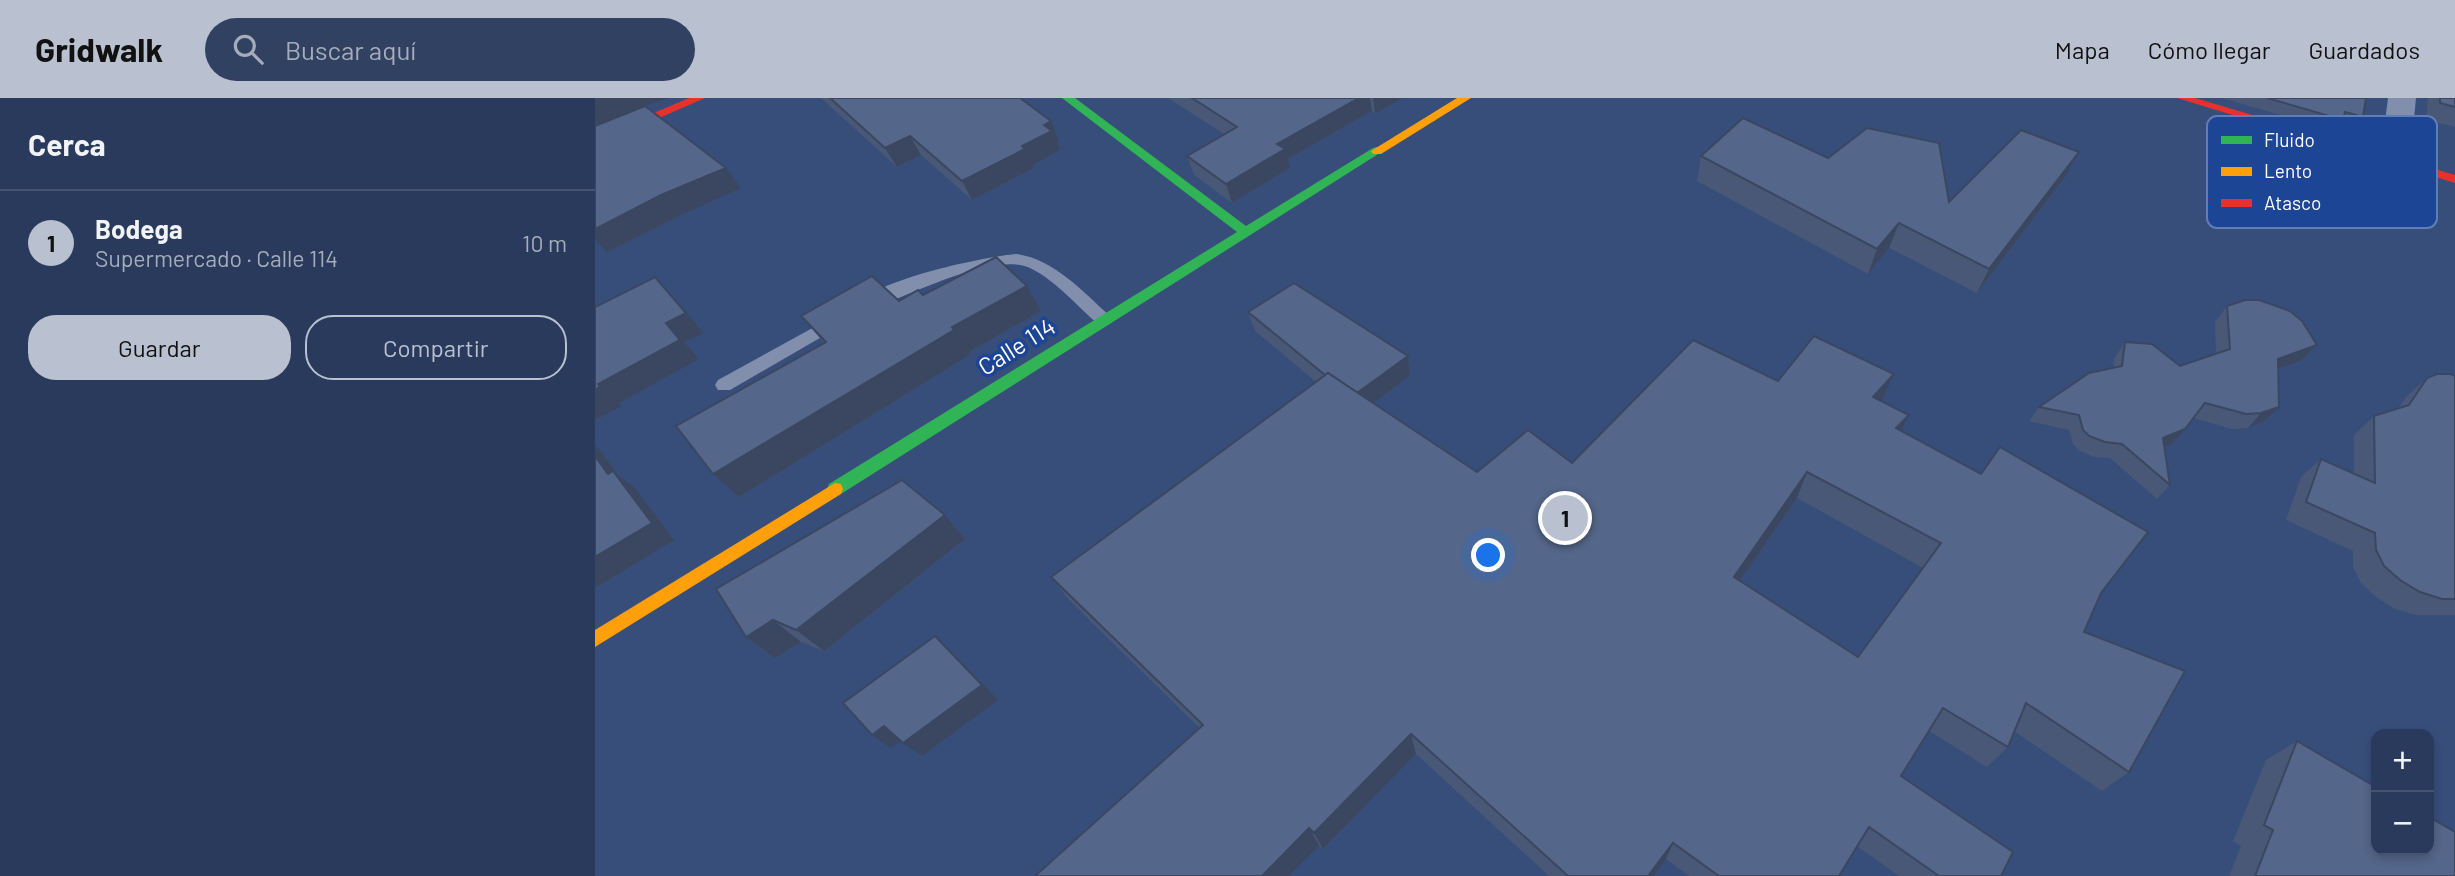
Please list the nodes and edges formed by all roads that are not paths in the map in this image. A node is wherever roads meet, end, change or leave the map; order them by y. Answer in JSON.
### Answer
{"nodes":[{"id":1,"x":699,"y":98,"type":"edge"},
{"id":2,"x":1068,"y":98,"type":"edge"},
{"id":3,"x":1465,"y":98,"type":"edge"},
{"id":4,"x":2183,"y":98,"type":"edge"},
{"id":5,"x":2402,"y":98,"type":"edge"},
{"id":6,"x":2244,"y":116,"type":"edge"},
{"id":7,"x":2400,"y":116,"type":"edge"},
{"id":8,"x":595,"y":142,"type":"edge"},
{"id":9,"x":2437,"y":174,"type":"edge"},
{"id":10,"x":2455,"y":179,"type":"edge"},
{"id":11,"x":1245,"y":232,"type":"junction"},
{"id":12,"x":1104,"y":320,"type":"junction"},
{"id":13,"x":724,"y":385,"type":"dead end"},
{"id":14,"x":595,"y":639,"type":"edge"}],
"edges":[{"from":1,"to":8,"type":"street"},
{"from":2,"to":11,"type":"street"},
{"from":3,"to":11,"type":"street","name":"Calle 114"},
{"from":4,"to":6,"type":"street"},
{"from":5,"to":7,"type":"street"},
{"from":9,"to":10,"type":"street"},
{"from":11,"to":12,"type":"street","name":"Calle 114"},
{"from":12,"to":13,"type":"lane"},
{"from":12,"to":14,"type":"street","name":"Calle 114"}]}
